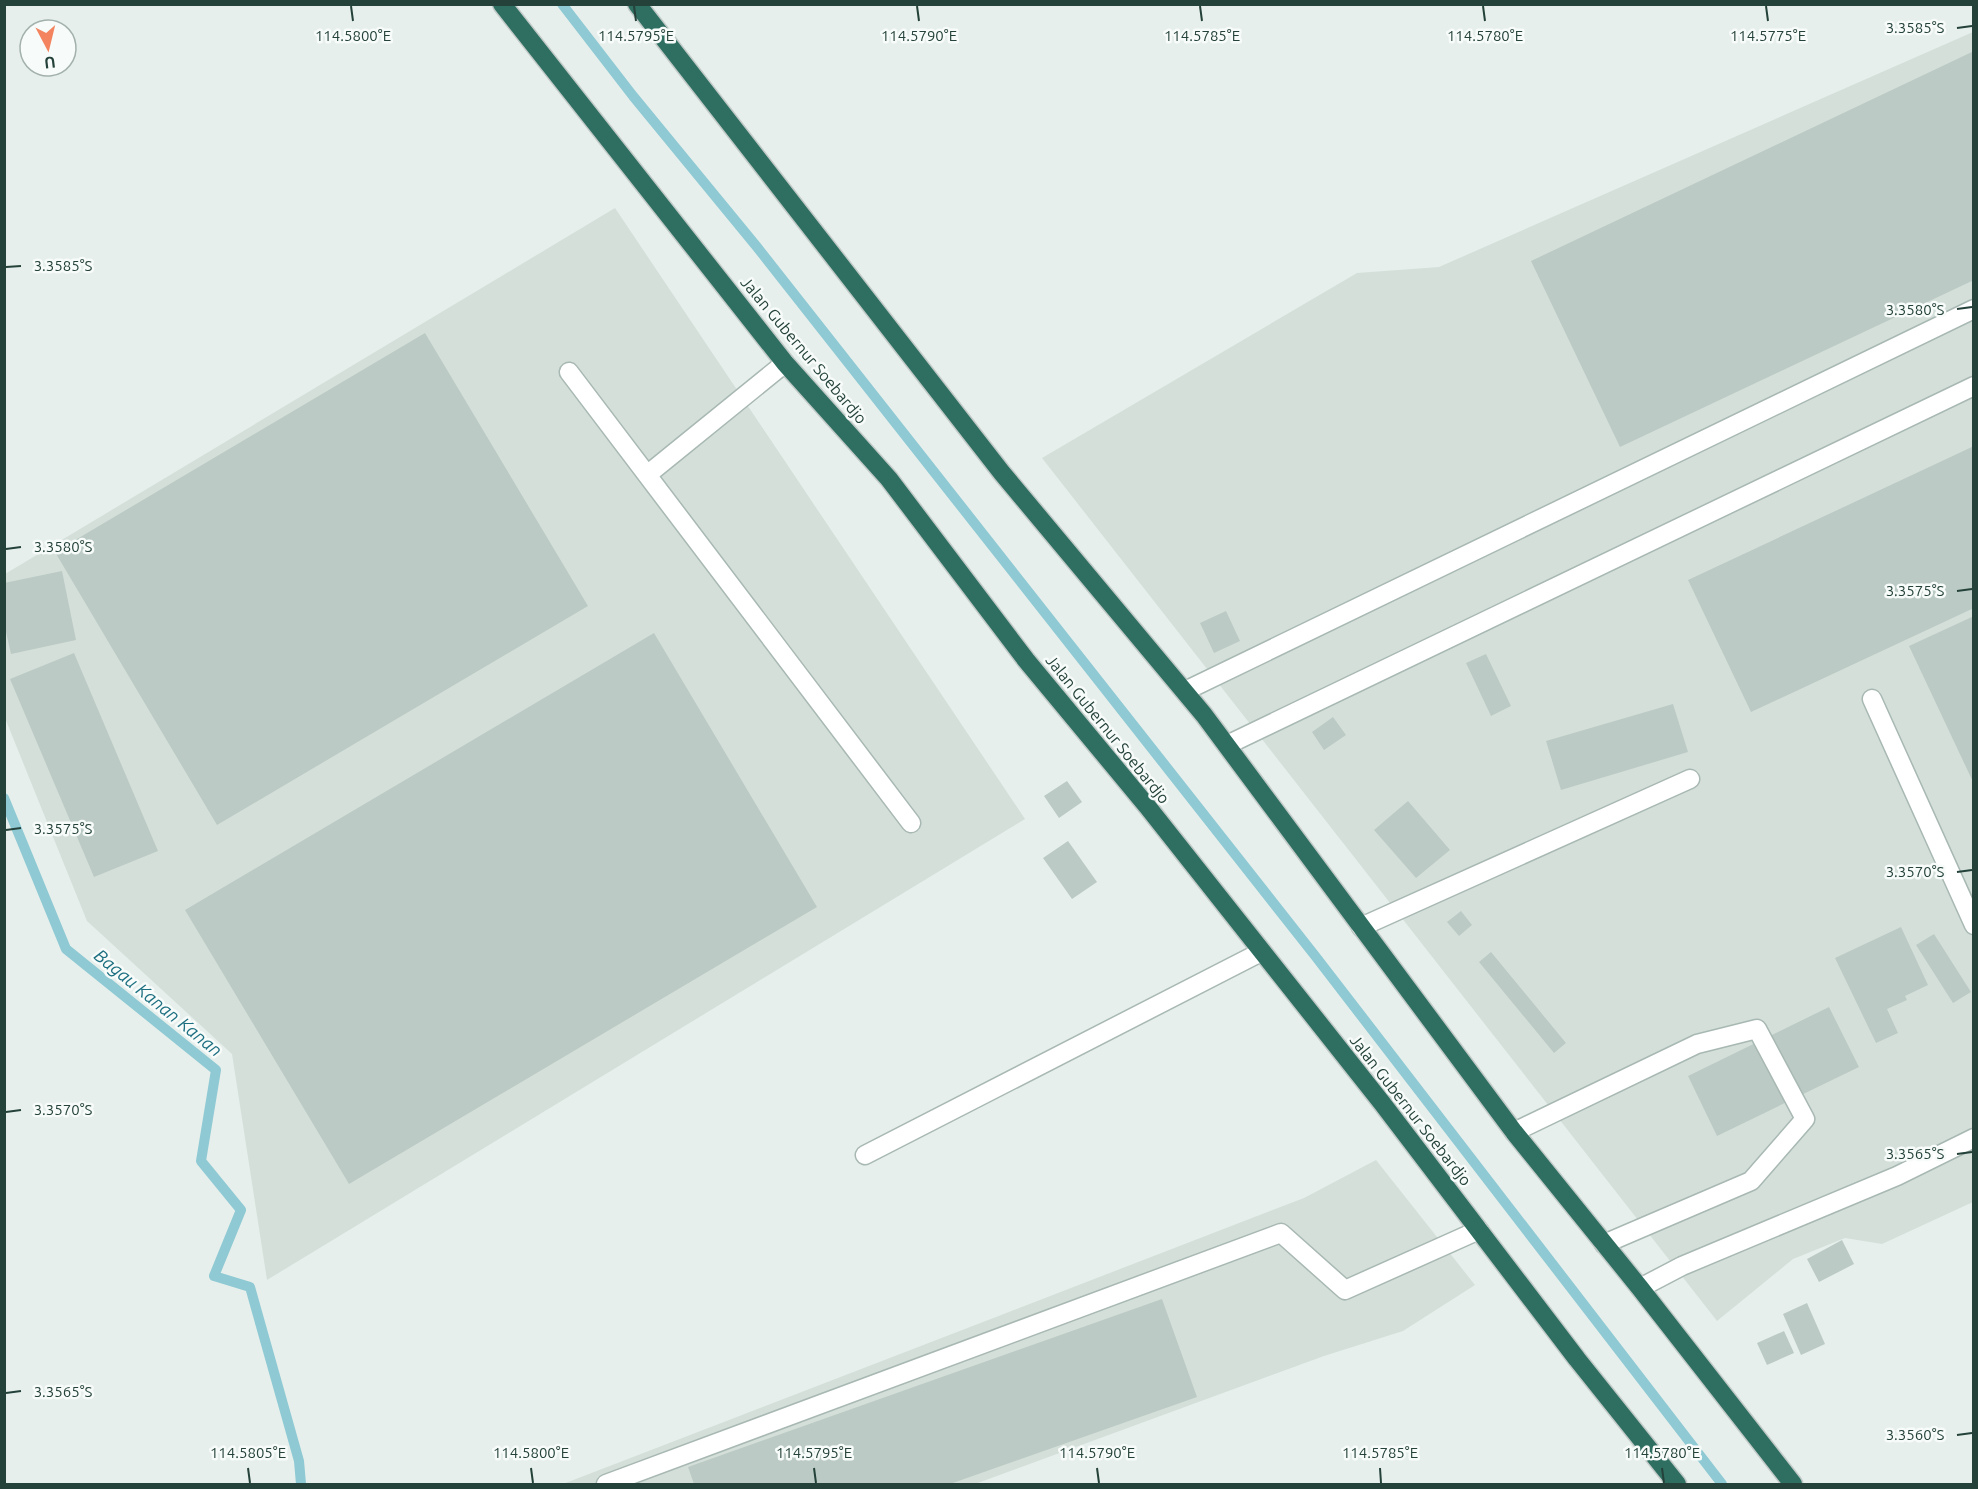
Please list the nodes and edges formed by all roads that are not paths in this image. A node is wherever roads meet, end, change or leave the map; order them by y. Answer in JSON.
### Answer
{"nodes":[{"id":1,"x":502,"y":4,"type":"edge"},
{"id":2,"x":637,"y":4,"type":"edge"},
{"id":3,"x":1974,"y":309,"type":"edge"},
{"id":4,"x":784,"y":363,"type":"junction"},
{"id":5,"x":569,"y":372,"type":"dead end"},
{"id":6,"x":1974,"y":386,"type":"edge"},
{"id":7,"x":647,"y":475,"type":"junction"},
{"id":8,"x":1185,"y":691,"type":"junction"},
{"id":9,"x":1872,"y":699,"type":"dead end"},
{"id":10,"x":1227,"y":745,"type":"junction"},
{"id":11,"x":1690,"y":779,"type":"dead end"},
{"id":12,"x":911,"y":823,"type":"dead end"},
{"id":13,"x":1974,"y":925,"type":"edge"},
{"id":14,"x":1361,"y":927,"type":"junction"},
{"id":15,"x":1261,"y":952,"type":"junction"},
{"id":16,"x":1514,"y":1132,"type":"junction"},
{"id":17,"x":1974,"y":1138,"type":"edge"},
{"id":18,"x":865,"y":1155,"type":"dead end"},
{"id":19,"x":1479,"y":1230,"type":"junction"},
{"id":20,"x":1604,"y":1244,"type":"junction"},
{"id":21,"x":1640,"y":1288,"type":"junction"},
{"id":22,"x":654,"y":1476,"type":"edge"},
{"id":23,"x":606,"y":1485,"type":"edge"},
{"id":24,"x":1677,"y":1485,"type":"edge"},
{"id":25,"x":1793,"y":1485,"type":"edge"}],
"edges":[{"from":1,"to":4,"type":"highway","name":"Jalan Gubernur Soebardjo"},
{"from":2,"to":8,"type":"highway"},
{"from":3,"to":8,"type":"lane"},
{"from":4,"to":7,"type":"lane"},
{"from":4,"to":15,"type":"highway","name":"Jalan Gubernur Soebardjo"},
{"from":5,"to":7,"type":"lane"},
{"from":6,"to":10,"type":"lane"},
{"from":7,"to":12,"type":"lane"},
{"from":8,"to":10,"type":"highway"},
{"from":9,"to":13,"type":"lane"},
{"from":10,"to":14,"type":"highway"},
{"from":11,"to":14,"type":"lane"},
{"from":14,"to":16,"type":"highway"},
{"from":15,"to":18,"type":"lane"},
{"from":15,"to":19,"type":"highway","name":"Jalan Gubernur Soebardjo"},
{"from":16,"to":20,"type":"highway"},
{"from":16,"to":20,"type":"lane"},
{"from":17,"to":21,"type":"lane"},
{"from":19,"to":22,"type":"lane"},
{"from":19,"to":24,"type":"highway","name":"Jalan Gubernur Soebardjo"},
{"from":20,"to":21,"type":"highway"},
{"from":21,"to":25,"type":"highway"},
{"from":22,"to":23,"type":"lane"}]}
